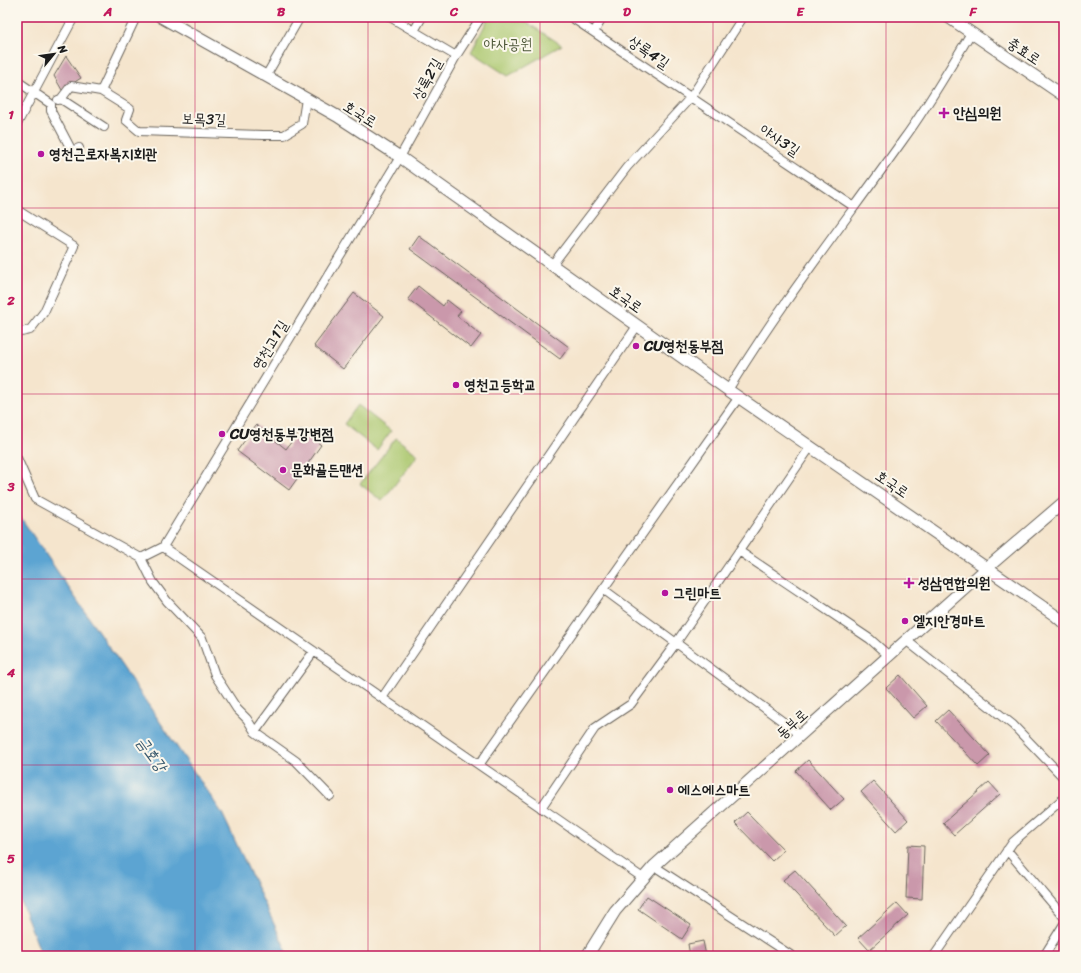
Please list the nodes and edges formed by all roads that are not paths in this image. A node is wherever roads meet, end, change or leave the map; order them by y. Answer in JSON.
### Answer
{"nodes":[{"id":1,"x":74,"y":17,"type":"edge"},
{"id":2,"x":136,"y":17,"type":"edge"},
{"id":3,"x":161,"y":17,"type":"edge"},
{"id":4,"x":300,"y":17,"type":"edge"},
{"id":5,"x":390,"y":17,"type":"edge"},
{"id":6,"x":422,"y":17,"type":"edge"},
{"id":7,"x":481,"y":17,"type":"edge"},
{"id":8,"x":571,"y":17,"type":"edge"},
{"id":9,"x":603,"y":17,"type":"edge"},
{"id":10,"x":743,"y":17,"type":"edge"},
{"id":11,"x":948,"y":17,"type":"edge"},
{"id":12,"x":414,"y":31,"type":"junction"},
{"id":13,"x":594,"y":32,"type":"junction"},
{"id":14,"x":971,"y":33,"type":"junction"},
{"id":15,"x":456,"y":56,"type":"junction"},
{"id":16,"x":266,"y":76,"type":"junction"},
{"id":17,"x":17,"y":81,"type":"edge"},
{"id":18,"x":101,"y":91,"type":"junction"},
{"id":19,"x":34,"y":92,"type":"junction"},
{"id":20,"x":1064,"y":96,"type":"edge"},
{"id":21,"x":691,"y":97,"type":"junction"},
{"id":22,"x":61,"y":99,"type":"junction"},
{"id":23,"x":306,"y":99,"type":"junction"},
{"id":24,"x":52,"y":104,"type":"junction"},
{"id":25,"x":17,"y":124,"type":"edge"},
{"id":26,"x":104,"y":127,"type":"dead end"},
{"id":27,"x":79,"y":148,"type":"dead end"},
{"id":28,"x":400,"y":157,"type":"junction"},
{"id":29,"x":853,"y":206,"type":"junction"},
{"id":30,"x":17,"y":210,"type":"edge"},
{"id":31,"x":552,"y":265,"type":"junction"},
{"id":32,"x":637,"y":326,"type":"junction"},
{"id":33,"x":17,"y":333,"type":"edge"},
{"id":34,"x":728,"y":390,"type":"junction"},
{"id":35,"x":739,"y":397,"type":"junction"},
{"id":36,"x":811,"y":446,"type":"junction"},
{"id":37,"x":17,"y":458,"type":"edge"},
{"id":38,"x":1061,"y":505,"type":"edge"},
{"id":39,"x":163,"y":547,"type":"junction"},
{"id":40,"x":739,"y":551,"type":"junction"},
{"id":41,"x":141,"y":558,"type":"junction"},
{"id":42,"x":988,"y":567,"type":"junction"},
{"id":43,"x":603,"y":589,"type":"junction"},
{"id":44,"x":1064,"y":623,"type":"edge"},
{"id":45,"x":907,"y":641,"type":"junction"},
{"id":46,"x":676,"y":643,"type":"junction"},
{"id":47,"x":314,"y":651,"type":"junction"},
{"id":48,"x":890,"y":656,"type":"junction"},
{"id":49,"x":382,"y":698,"type":"junction"},
{"id":50,"x":255,"y":732,"type":"junction"},
{"id":51,"x":801,"y":735,"type":"junction"},
{"id":52,"x":479,"y":765,"type":"junction"},
{"id":53,"x":1064,"y":778,"type":"edge"},
{"id":54,"x":330,"y":796,"type":"dead end"},
{"id":55,"x":1064,"y":798,"type":"edge"},
{"id":56,"x":541,"y":808,"type":"junction"},
{"id":57,"x":1007,"y":850,"type":"junction"},
{"id":58,"x":654,"y":866,"type":"junction"},
{"id":59,"x":644,"y":878,"type":"junction"},
{"id":60,"x":1064,"y":917,"type":"edge"},
{"id":61,"x":1064,"y":924,"type":"edge"},
{"id":62,"x":587,"y":956,"type":"edge"},
{"id":63,"x":792,"y":956,"type":"edge"},
{"id":64,"x":934,"y":956,"type":"edge"},
{"id":65,"x":1044,"y":956,"type":"edge"}],
"edges":[{"from":1,"to":19,"type":"street"},
{"from":2,"to":18,"type":"street"},
{"from":3,"to":16,"type":"main road","name":"호국로"},
{"from":4,"to":16,"type":"street"},
{"from":5,"to":12,"type":"street"},
{"from":6,"to":12,"type":"street"},
{"from":7,"to":15,"type":"street","name":"상록2길"},
{"from":8,"to":13,"type":"street","name":"상록4길"},
{"from":9,"to":13,"type":"street"},
{"from":10,"to":21,"type":"street"},
{"from":11,"to":14,"type":"main road","name":"충효로"},
{"from":12,"to":15,"type":"street"},
{"from":13,"to":21,"type":"street","name":"상록4길"},
{"from":14,"to":20,"type":"main road","name":"충효로"},
{"from":14,"to":29,"type":"street"},
{"from":15,"to":28,"type":"street","name":"상록2길"},
{"from":16,"to":23,"type":"main road","name":"호국로"},
{"from":17,"to":19,"type":"street"},
{"from":18,"to":22,"type":"street"},
{"from":18,"to":23,"type":"street","name":"보목3길"},
{"from":19,"to":24,"type":"street"},
{"from":19,"to":25,"type":"street"},
{"from":21,"to":29,"type":"street","name":"야사3길"},
{"from":21,"to":31,"type":"street"},
{"from":22,"to":24,"type":"street"},
{"from":22,"to":26,"type":"street"},
{"from":23,"to":28,"type":"main road","name":"호국로"},
{"from":24,"to":27,"type":"street"},
{"from":28,"to":31,"type":"main road","name":"호국로"},
{"from":28,"to":39,"type":"street","name":"영천고1길"},
{"from":29,"to":34,"type":"street"},
{"from":30,"to":33,"type":"street"},
{"from":31,"to":32,"type":"main road","name":"호국로"},
{"from":32,"to":34,"type":"main road","name":"호국로"},
{"from":32,"to":49,"type":"street"},
{"from":34,"to":35,"type":"main road","name":"호국로"},
{"from":35,"to":36,"type":"main road","name":"호국로"},
{"from":35,"to":43,"type":"street"},
{"from":36,"to":40,"type":"street"},
{"from":36,"to":42,"type":"main road","name":"호국로"},
{"from":37,"to":41,"type":"street"},
{"from":38,"to":42,"type":"main road","name":"동부로"},
{"from":39,"to":41,"type":"street"},
{"from":39,"to":47,"type":"street"},
{"from":40,"to":46,"type":"street"},
{"from":40,"to":48,"type":"street"},
{"from":41,"to":50,"type":"street"},
{"from":42,"to":44,"type":"main road","name":"호국로"},
{"from":42,"to":45,"type":"main road","name":"동부로"},
{"from":43,"to":46,"type":"street"},
{"from":43,"to":52,"type":"street"},
{"from":45,"to":48,"type":"main road","name":"동부로"},
{"from":45,"to":53,"type":"street"},
{"from":46,"to":51,"type":"street"},
{"from":46,"to":56,"type":"street"},
{"from":47,"to":49,"type":"street"},
{"from":47,"to":50,"type":"street"},
{"from":48,"to":51,"type":"main road","name":"동부로"},
{"from":49,"to":52,"type":"street"},
{"from":50,"to":54,"type":"street"},
{"from":51,"to":58,"type":"main road","name":"동부로"},
{"from":52,"to":56,"type":"street"},
{"from":55,"to":57,"type":"street"},
{"from":56,"to":59,"type":"street"},
{"from":57,"to":60,"type":"street"},
{"from":57,"to":64,"type":"street"},
{"from":58,"to":59,"type":"main road","name":"동부로"},
{"from":58,"to":63,"type":"street"},
{"from":59,"to":62,"type":"main road","name":"동부로"},
{"from":61,"to":65,"type":"street"}]}
